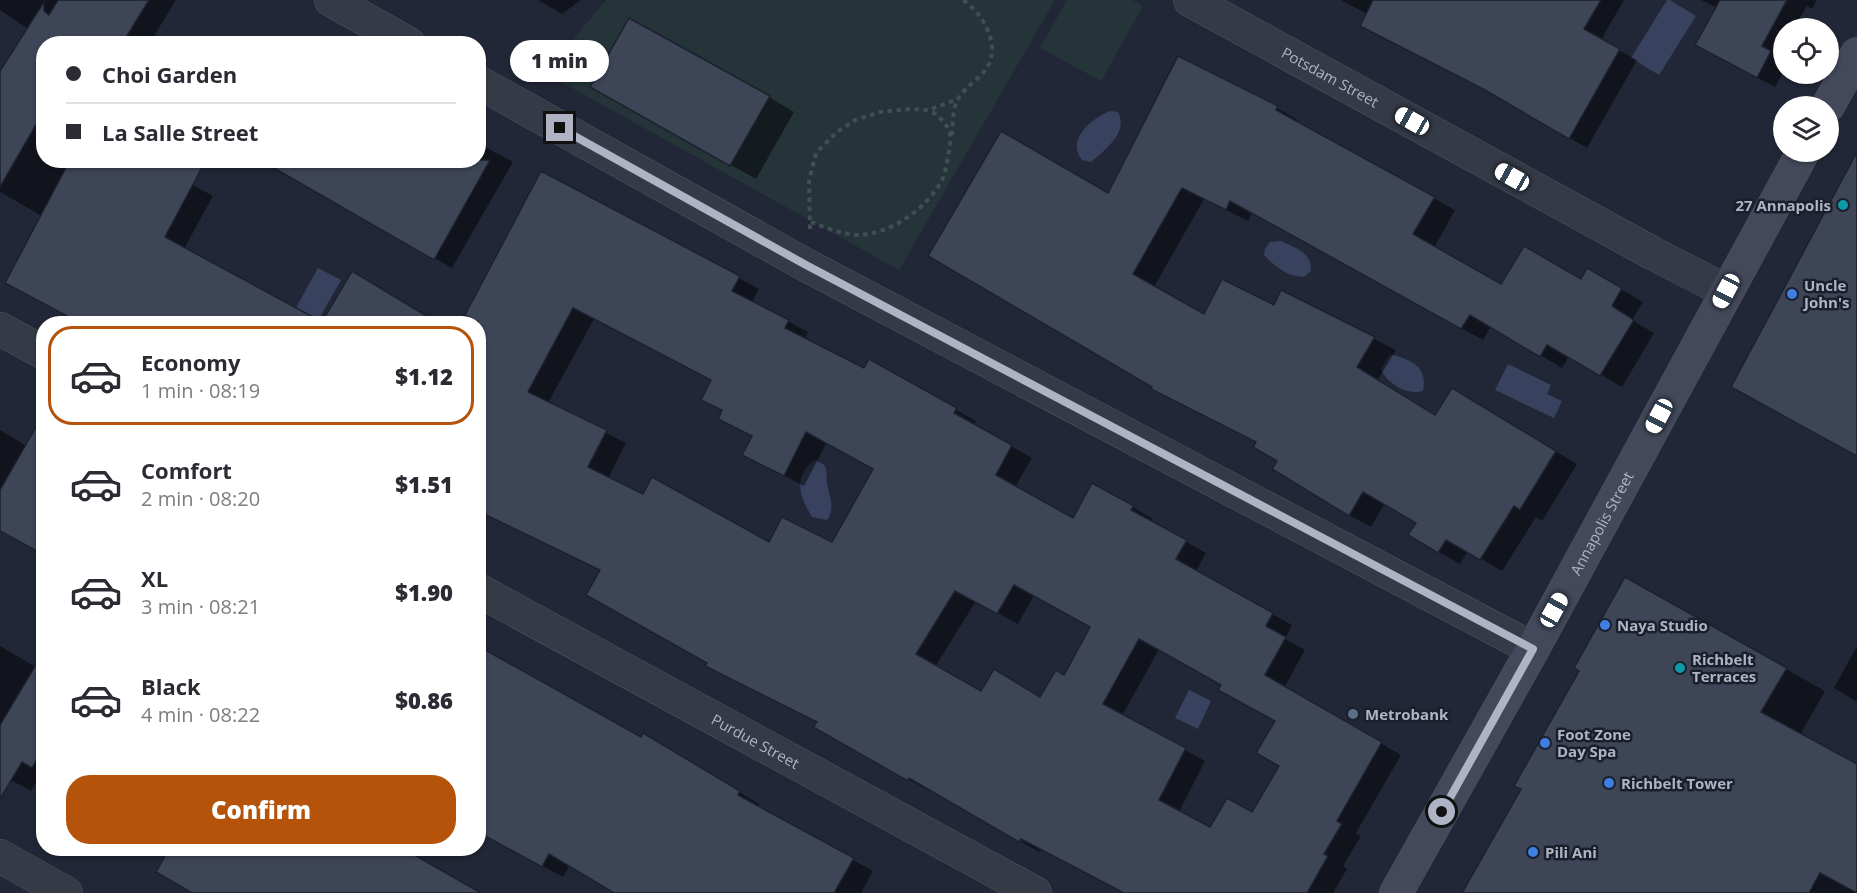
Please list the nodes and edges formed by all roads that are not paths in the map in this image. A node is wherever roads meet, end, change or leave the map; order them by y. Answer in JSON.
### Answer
{"nodes":[{"id":1,"x":331,"y":0,"type":"edge"},
{"id":2,"x":1190,"y":0,"type":"edge"},
{"id":3,"x":395,"y":36,"type":"edge"},
{"id":4,"x":1857,"y":54,"type":"edge"},
{"id":5,"x":486,"y":86,"type":"edge"},
{"id":6,"x":1834,"y":96,"type":"edge"},
{"id":7,"x":1797,"y":162,"type":"edge"},
{"id":8,"x":1726,"y":291,"type":"junction"},
{"id":9,"x":0,"y":329,"type":"edge"},
{"id":10,"x":36,"y":348,"type":"edge"},
{"id":11,"x":486,"y":594,"type":"edge"},
{"id":12,"x":1533,"y":649,"type":"junction"},
{"id":13,"x":0,"y":856,"type":"edge"},
{"id":14,"x":66,"y":893,"type":"edge"},
{"id":15,"x":1035,"y":893,"type":"edge"},
{"id":16,"x":1396,"y":893,"type":"edge"}],
"edges":[{"from":1,"to":3,"type":"street"},
{"from":2,"to":8,"type":"street","name":"Potsdam Street"},
{"from":4,"to":6,"type":"street"},
{"from":5,"to":12,"type":"street"},
{"from":7,"to":8,"type":"street","name":"Annapolis Street"},
{"from":8,"to":12,"type":"street","name":"Annapolis Street"},
{"from":9,"to":10,"type":"street"},
{"from":11,"to":15,"type":"street","name":"Purdue Street"},
{"from":12,"to":16,"type":"street","name":"Annapolis Street"},
{"from":13,"to":14,"type":"street"}]}
